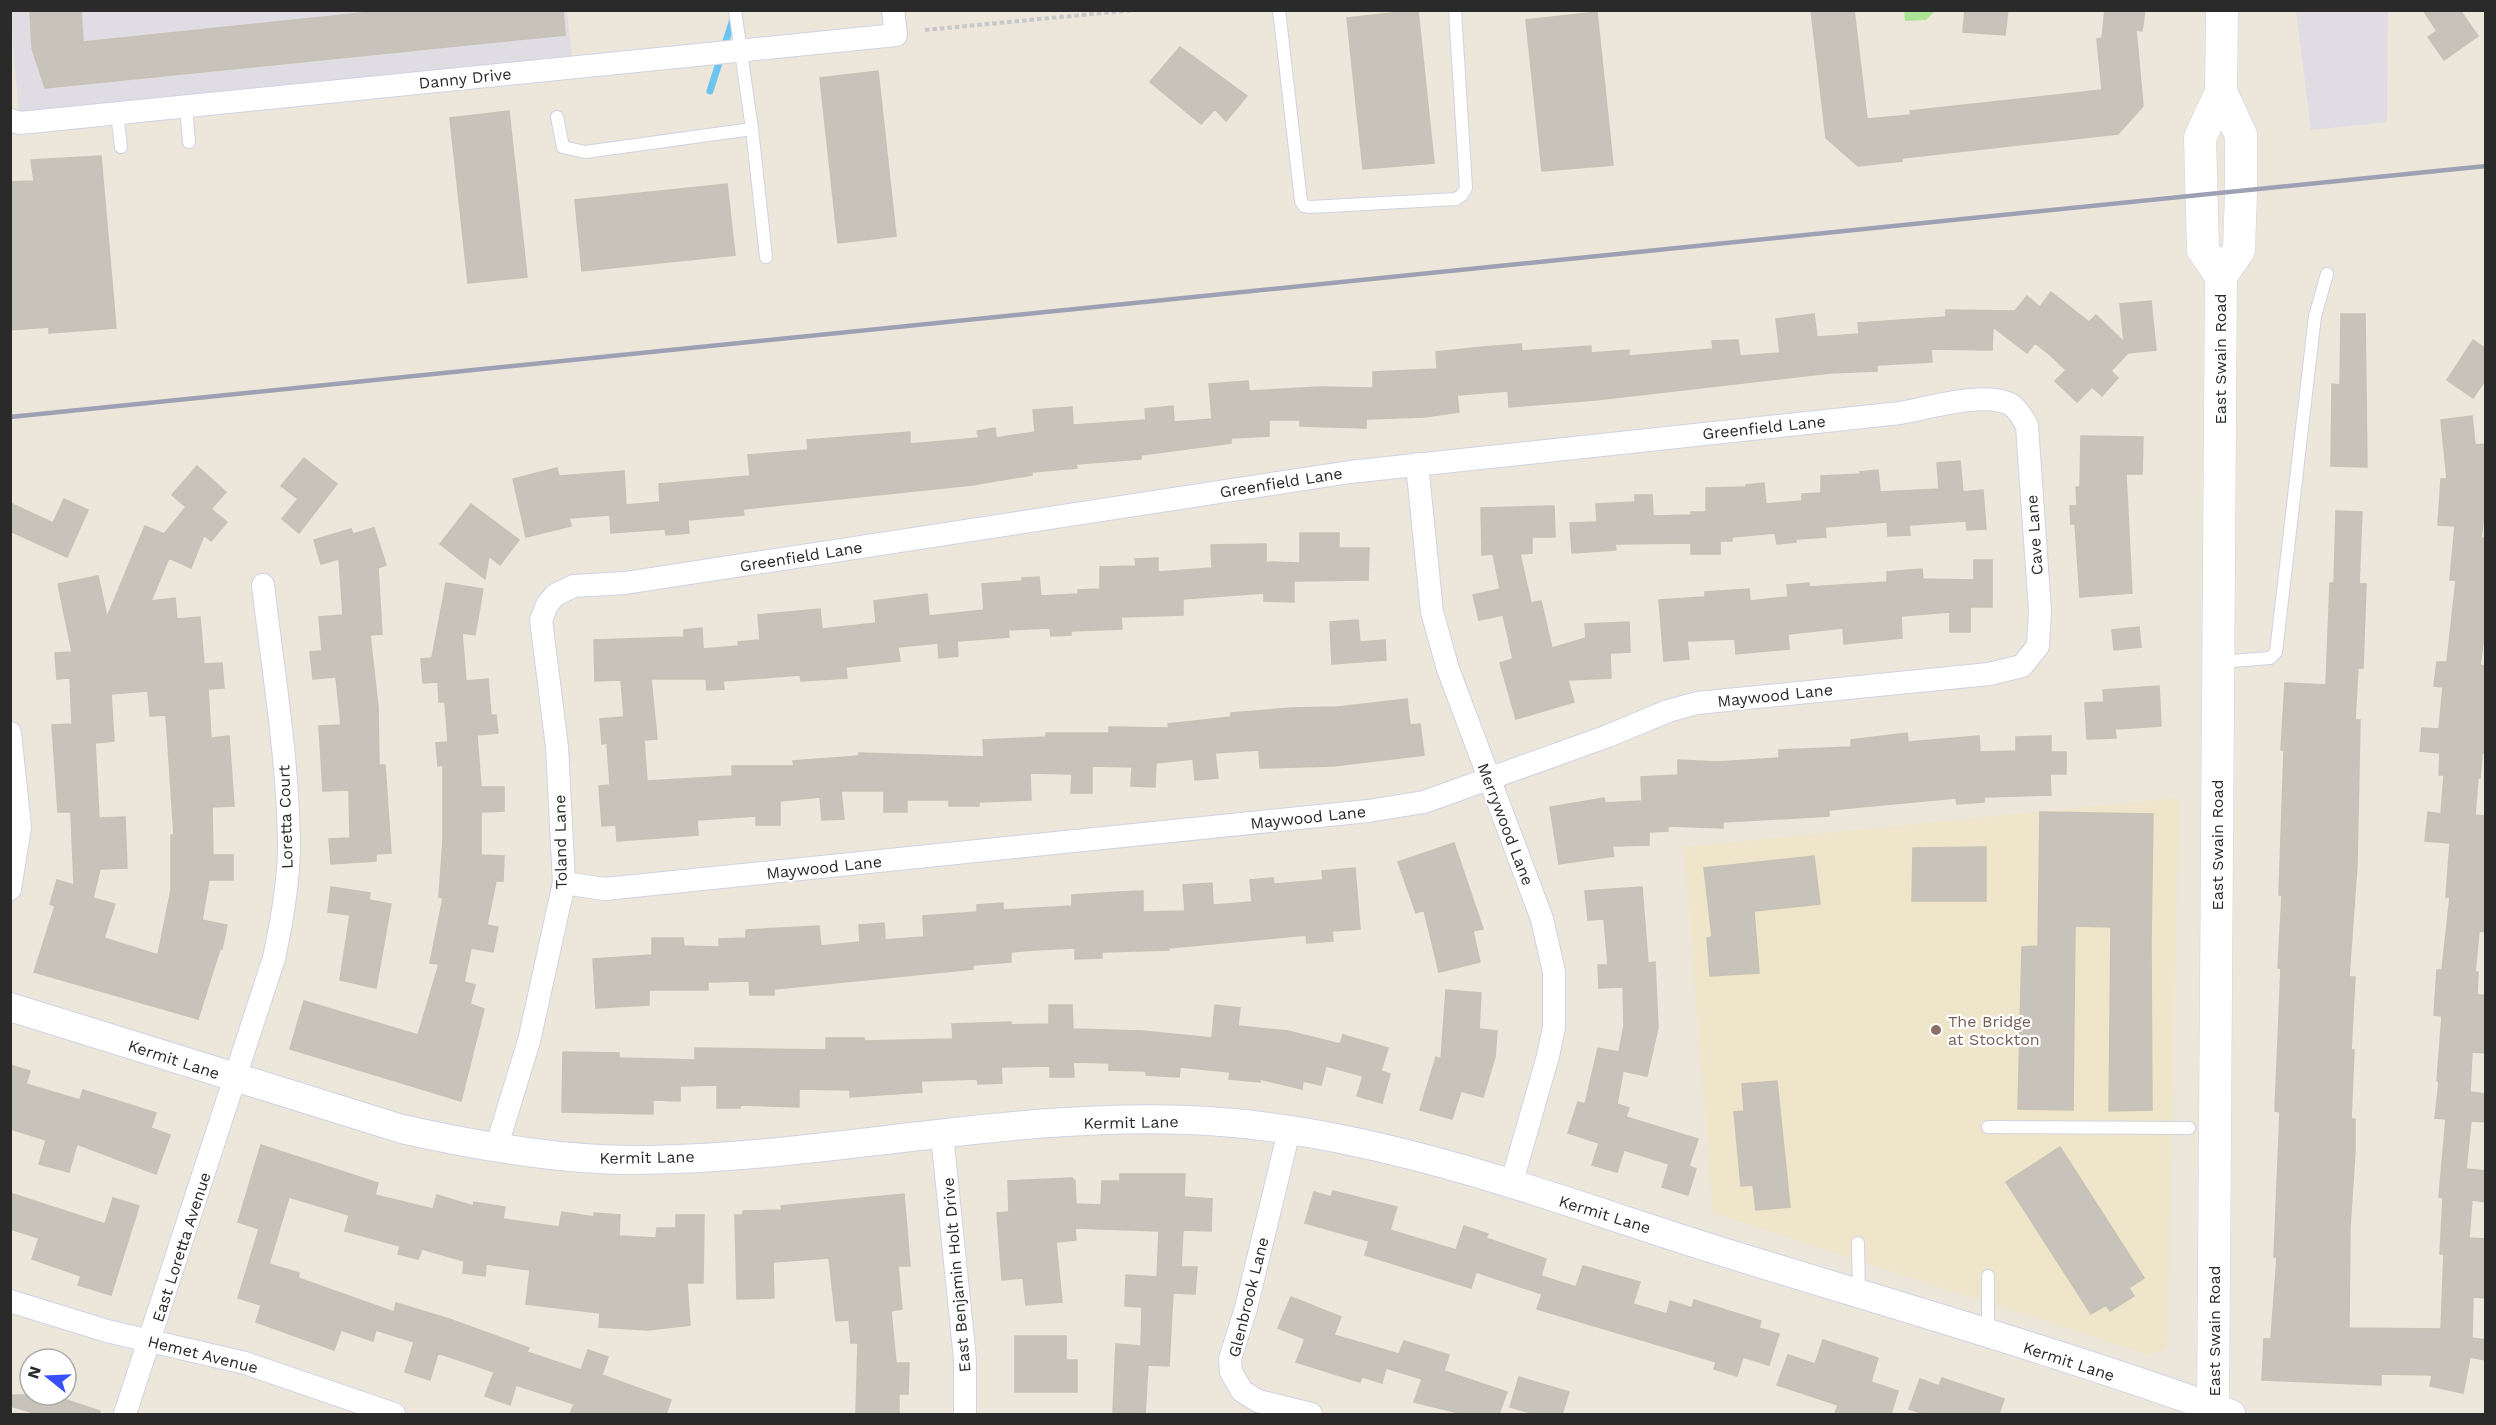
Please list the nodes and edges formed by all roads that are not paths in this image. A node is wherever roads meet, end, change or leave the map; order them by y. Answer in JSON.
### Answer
{"nodes":[{"id":1,"x":735,"y":10,"type":"edge"},
{"id":2,"x":893,"y":10,"type":"edge"},
{"id":3,"x":1279,"y":10,"type":"edge"},
{"id":4,"x":1455,"y":10,"type":"edge"},
{"id":5,"x":2222,"y":10,"type":"edge"},
{"id":6,"x":739,"y":51,"type":"junction"},
{"id":7,"x":186,"y":106,"type":"junction"},
{"id":8,"x":117,"y":113,"type":"junction"},
{"id":9,"x":557,"y":117,"type":"dead end"},
{"id":10,"x":10,"y":120,"type":"edge"},
{"id":11,"x":752,"y":129,"type":"junction"},
{"id":12,"x":189,"y":142,"type":"dead end"},
{"id":13,"x":121,"y":147,"type":"dead end"},
{"id":14,"x":766,"y":257,"type":"dead end"},
{"id":15,"x":2327,"y":274,"type":"dead end"},
{"id":16,"x":2020,"y":414,"type":"joint"},
{"id":17,"x":1417,"y":464,"type":"junction"},
{"id":18,"x":263,"y":585,"type":"dead end"},
{"id":19,"x":547,"y":605,"type":"joint"},
{"id":20,"x":2031,"y":656,"type":"joint"},
{"id":21,"x":2218,"y":662,"type":"junction"},
{"id":22,"x":10,"y":734,"type":"edge"},
{"id":23,"x":1489,"y":779,"type":"junction"},
{"id":24,"x":564,"y":884,"type":"junction"},
{"id":25,"x":10,"y":889,"type":"edge"},
{"id":26,"x":10,"y":1007,"type":"edge"},
{"id":27,"x":235,"y":1078,"type":"junction"},
{"id":28,"x":1988,"y":1127,"type":"dead end"},
{"id":29,"x":2189,"y":1128,"type":"dead end"},
{"id":30,"x":1289,"y":1131,"type":"junction"},
{"id":31,"x":942,"y":1136,"type":"junction"},
{"id":32,"x":497,"y":1145,"type":"junction"},
{"id":33,"x":1511,"y":1185,"type":"junction"},
{"id":34,"x":1858,"y":1243,"type":"dead end"},
{"id":35,"x":1988,"y":1276,"type":"dead end"},
{"id":36,"x":1859,"y":1294,"type":"junction"},
{"id":37,"x":10,"y":1301,"type":"edge"},
{"id":38,"x":1988,"y":1335,"type":"junction"},
{"id":39,"x":150,"y":1341,"type":"junction"},
{"id":40,"x":2219,"y":1412,"type":"edge"},
{"id":41,"x":125,"y":1414,"type":"edge"},
{"id":42,"x":394,"y":1414,"type":"edge"},
{"id":43,"x":965,"y":1414,"type":"edge"},
{"id":44,"x":1311,"y":1414,"type":"edge"}],
"edges":[{"from":1,"to":6,"type":"lane"},
{"from":2,"to":6,"type":"street","name":"Danny Drive"},
{"from":3,"to":4,"type":"lane"},
{"from":5,"to":21,"type":"main road","name":"East Swain Road"},
{"from":6,"to":7,"type":"street","name":"Danny Drive"},
{"from":6,"to":11,"type":"lane"},
{"from":7,"to":8,"type":"street","name":"Danny Drive"},
{"from":7,"to":12,"type":"lane"},
{"from":8,"to":10,"type":"street","name":"Danny Drive"},
{"from":8,"to":13,"type":"lane"},
{"from":9,"to":11,"type":"lane"},
{"from":11,"to":14,"type":"lane"},
{"from":15,"to":21,"type":"lane"},
{"from":16,"to":17,"type":"street","name":"Greenfield Lane"},
{"from":16,"to":20,"type":"street","name":"Cave Lane"},
{"from":17,"to":19,"type":"street","name":"Greenfield Lane"},
{"from":17,"to":23,"type":"street","name":"Merrywood Lane"},
{"from":18,"to":27,"type":"street","name":"Loretta Court"},
{"from":19,"to":24,"type":"street","name":"Toland Lane"},
{"from":20,"to":23,"type":"street","name":"Maywood Lane"},
{"from":21,"to":40,"type":"main road","name":"East Swain Road"},
{"from":22,"to":25,"type":"street"},
{"from":23,"to":24,"type":"street","name":"Maywood Lane"},
{"from":23,"to":33,"type":"street","name":"Merrywood Lane"},
{"from":24,"to":32,"type":"street","name":"Toland Lane"},
{"from":26,"to":27,"type":"street","name":"Kermit Lane"},
{"from":27,"to":32,"type":"street","name":"Kermit Lane"},
{"from":27,"to":39,"type":"street","name":"East Loretta Avenue"},
{"from":28,"to":29,"type":"lane"},
{"from":30,"to":31,"type":"street","name":"Kermit Lane"},
{"from":30,"to":33,"type":"street","name":"Kermit Lane"},
{"from":30,"to":44,"type":"street","name":"Glenbrook Lane"},
{"from":31,"to":32,"type":"street","name":"Kermit Lane"},
{"from":31,"to":43,"type":"street","name":"East Benjamin Holt Drive"},
{"from":33,"to":36,"type":"street","name":"Kermit Lane"},
{"from":34,"to":36,"type":"lane"},
{"from":35,"to":38,"type":"lane"},
{"from":36,"to":38,"type":"street","name":"Kermit Lane"},
{"from":37,"to":39,"type":"street","name":"Hemet Avenue"},
{"from":38,"to":40,"type":"street","name":"Kermit Lane"},
{"from":39,"to":41,"type":"street","name":"East Loretta Avenue"},
{"from":39,"to":42,"type":"street","name":"Hemet Avenue"}]}
